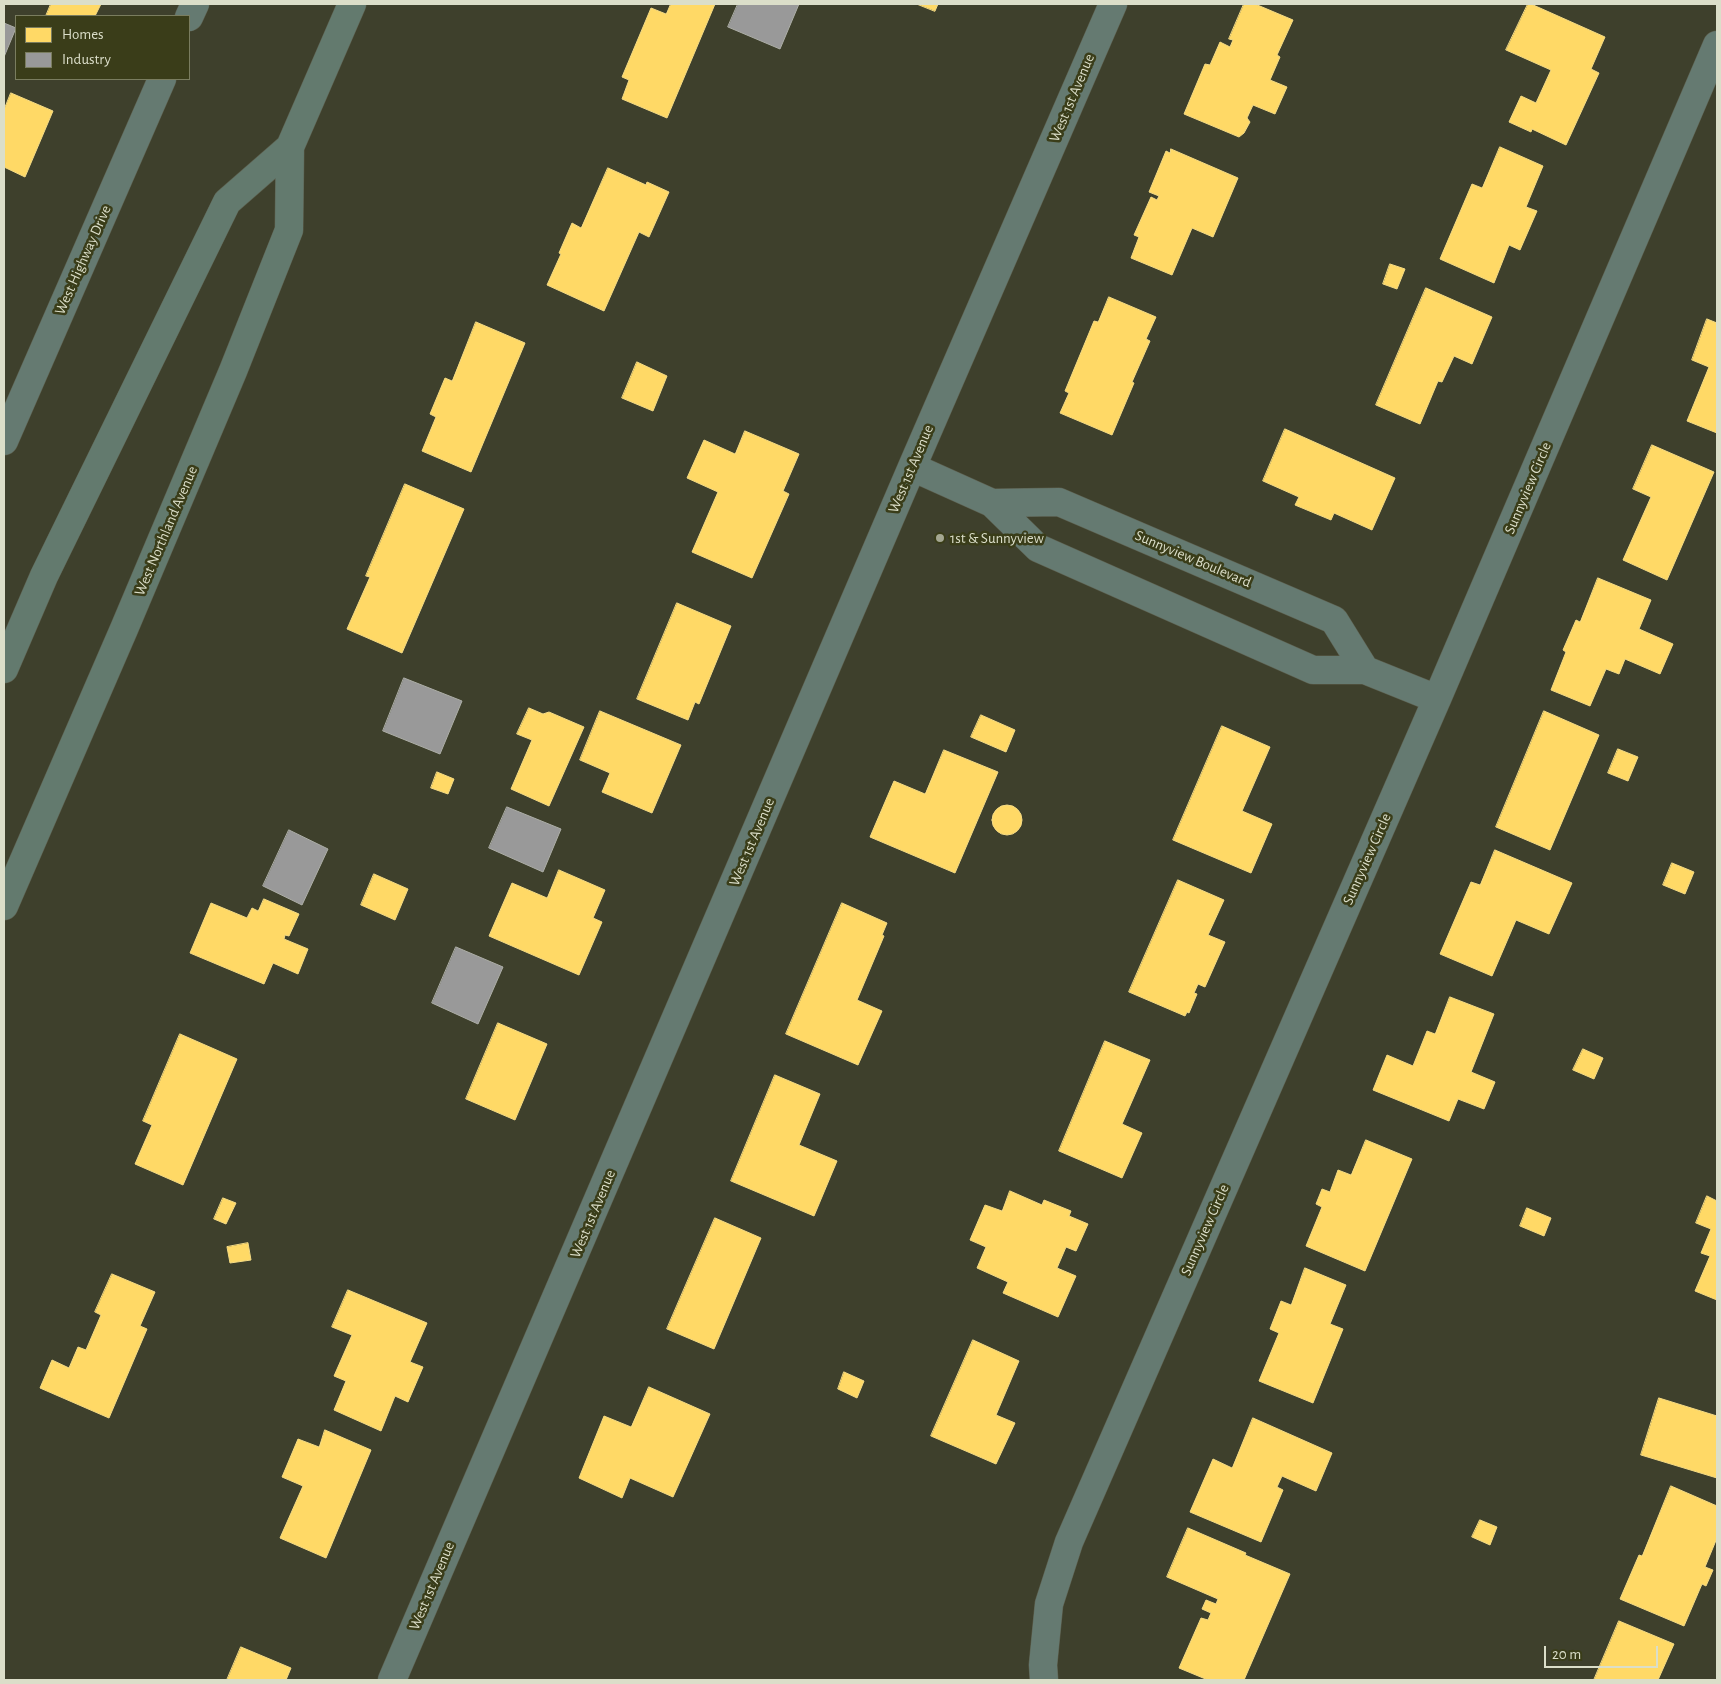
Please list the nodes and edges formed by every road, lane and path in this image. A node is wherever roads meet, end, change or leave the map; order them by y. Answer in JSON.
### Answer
{"nodes":[{"id":1,"x":352,"y":4,"type":"edge"},
{"id":2,"x":1113,"y":4,"type":"edge"},
{"id":3,"x":1717,"y":45,"type":"edge"},
{"id":4,"x":162,"y":80,"type":"edge"},
{"id":5,"x":290,"y":147,"type":"junction"},
{"id":6,"x":4,"y":441,"type":"edge"},
{"id":7,"x":912,"y":467,"type":"junction"},
{"id":8,"x":992,"y":503,"type":"junction"},
{"id":9,"x":4,"y":669,"type":"edge"},
{"id":10,"x":1365,"y":670,"type":"junction"},
{"id":11,"x":1437,"y":700,"type":"junction"},
{"id":12,"x":4,"y":906,"type":"edge"},
{"id":13,"x":392,"y":1680,"type":"edge"},
{"id":14,"x":1044,"y":1680,"type":"edge"}],
"edges":[{"from":1,"to":5,"type":"main road","name":"West Northland Avenue"},
{"from":2,"to":7,"type":"street","name":"West 1st Avenue"},
{"from":3,"to":11,"type":"street","name":"Sunnyview Circle"},
{"from":4,"to":6,"type":"street","name":"West Highway Drive"},
{"from":5,"to":9,"type":"main road","name":"West Northland Avenue"},
{"from":5,"to":12,"type":"main road","name":"West Northland Avenue"},
{"from":7,"to":8,"type":"street","name":"Sunnyview Boulevard"},
{"from":7,"to":13,"type":"street","name":"West 1st Avenue"},
{"from":8,"to":10,"type":"street","name":"Sunnyview Boulevard"},
{"from":8,"to":10,"type":"street","name":"Sunnyview Boulevard"},
{"from":10,"to":11,"type":"street","name":"Sunnyview Boulevard"},
{"from":11,"to":14,"type":"street","name":"Sunnyview Circle"}]}
